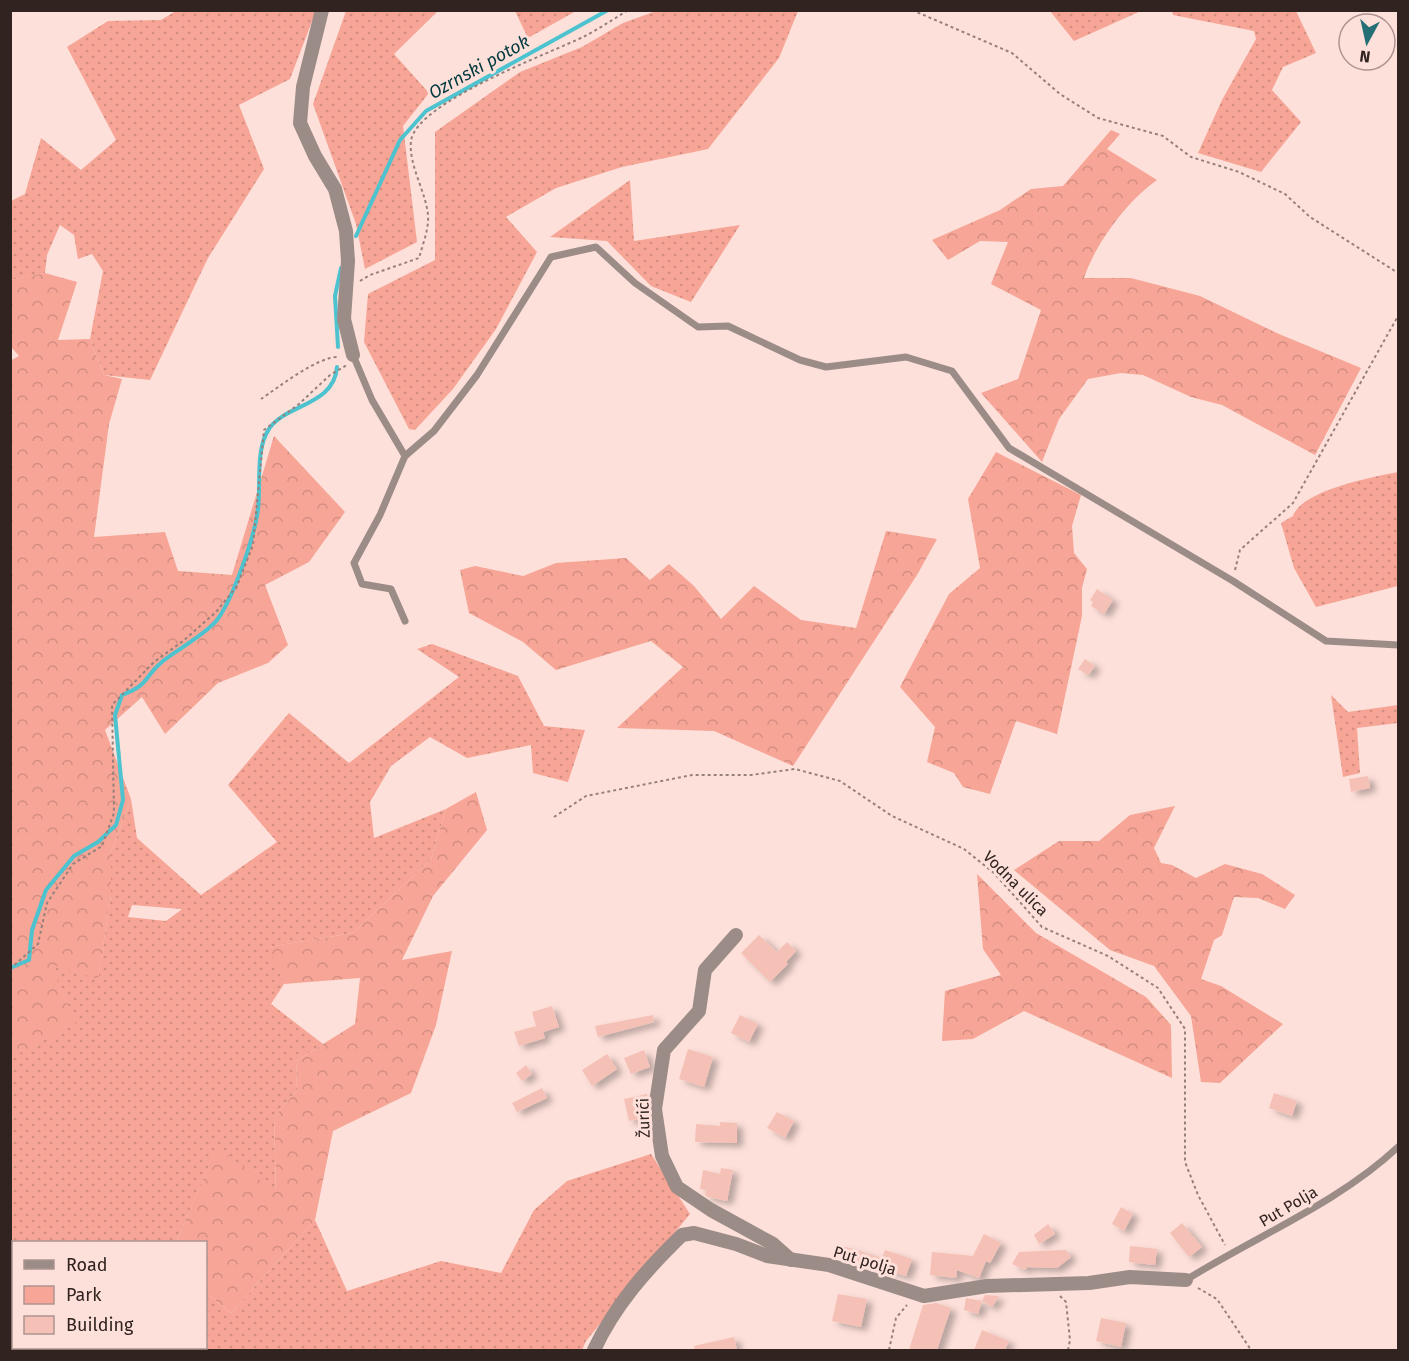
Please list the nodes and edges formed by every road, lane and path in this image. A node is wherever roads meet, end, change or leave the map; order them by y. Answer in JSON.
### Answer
{"nodes":[{"id":1,"x":322,"y":10,"type":"edge"},
{"id":2,"x":628,"y":10,"type":"edge"},
{"id":3,"x":912,"y":10,"type":"edge"},
{"id":4,"x":1398,"y":273,"type":"edge"},
{"id":5,"x":345,"y":289,"type":"junction"},
{"id":6,"x":1398,"y":316,"type":"edge"},
{"id":7,"x":354,"y":357,"type":"junction"},
{"id":8,"x":261,"y":399,"type":"dead end"},
{"id":9,"x":405,"y":456,"type":"junction"},
{"id":10,"x":1233,"y":581,"type":"junction"},
{"id":11,"x":405,"y":621,"type":"dead end"},
{"id":12,"x":1398,"y":645,"type":"edge"},
{"id":13,"x":554,"y":817,"type":"dead end"},
{"id":14,"x":736,"y":935,"type":"dead end"},
{"id":15,"x":10,"y":969,"type":"edge"},
{"id":16,"x":1398,"y":1147,"type":"edge"},
{"id":17,"x":1229,"y":1253,"type":"junction"},
{"id":18,"x":791,"y":1260,"type":"junction"},
{"id":19,"x":1185,"y":1280,"type":"junction"},
{"id":20,"x":1046,"y":1284,"type":"junction"},
{"id":21,"x":924,"y":1296,"type":"junction"},
{"id":22,"x":594,"y":1350,"type":"edge"},
{"id":23,"x":889,"y":1350,"type":"edge"},
{"id":24,"x":1068,"y":1350,"type":"edge"},
{"id":25,"x":1251,"y":1350,"type":"edge"}],
"edges":[{"from":1,"to":5,"type":"street"},
{"from":2,"to":5,"type":"path"},
{"from":3,"to":4,"type":"path"},
{"from":5,"to":7,"type":"street"},
{"from":6,"to":10,"type":"path"},
{"from":7,"to":8,"type":"path"},
{"from":7,"to":9,"type":"lane"},
{"from":7,"to":15,"type":"path"},
{"from":9,"to":10,"type":"lane"},
{"from":9,"to":11,"type":"lane"},
{"from":10,"to":12,"type":"lane"},
{"from":13,"to":17,"type":"path","name":"Vodna ulica"},
{"from":14,"to":18,"type":"street","name":"Žurići"},
{"from":16,"to":17,"type":"lane","name":"Put Polja"},
{"from":17,"to":19,"type":"lane","name":"Put Polja"},
{"from":18,"to":21,"type":"street","name":"Put polja"},
{"from":18,"to":22,"type":"street","name":"Put polja"},
{"from":19,"to":20,"type":"street","name":"Put polja"},
{"from":19,"to":25,"type":"path"},
{"from":20,"to":21,"type":"street","name":"Put polja"},
{"from":20,"to":24,"type":"path"},
{"from":21,"to":23,"type":"path"}]}
